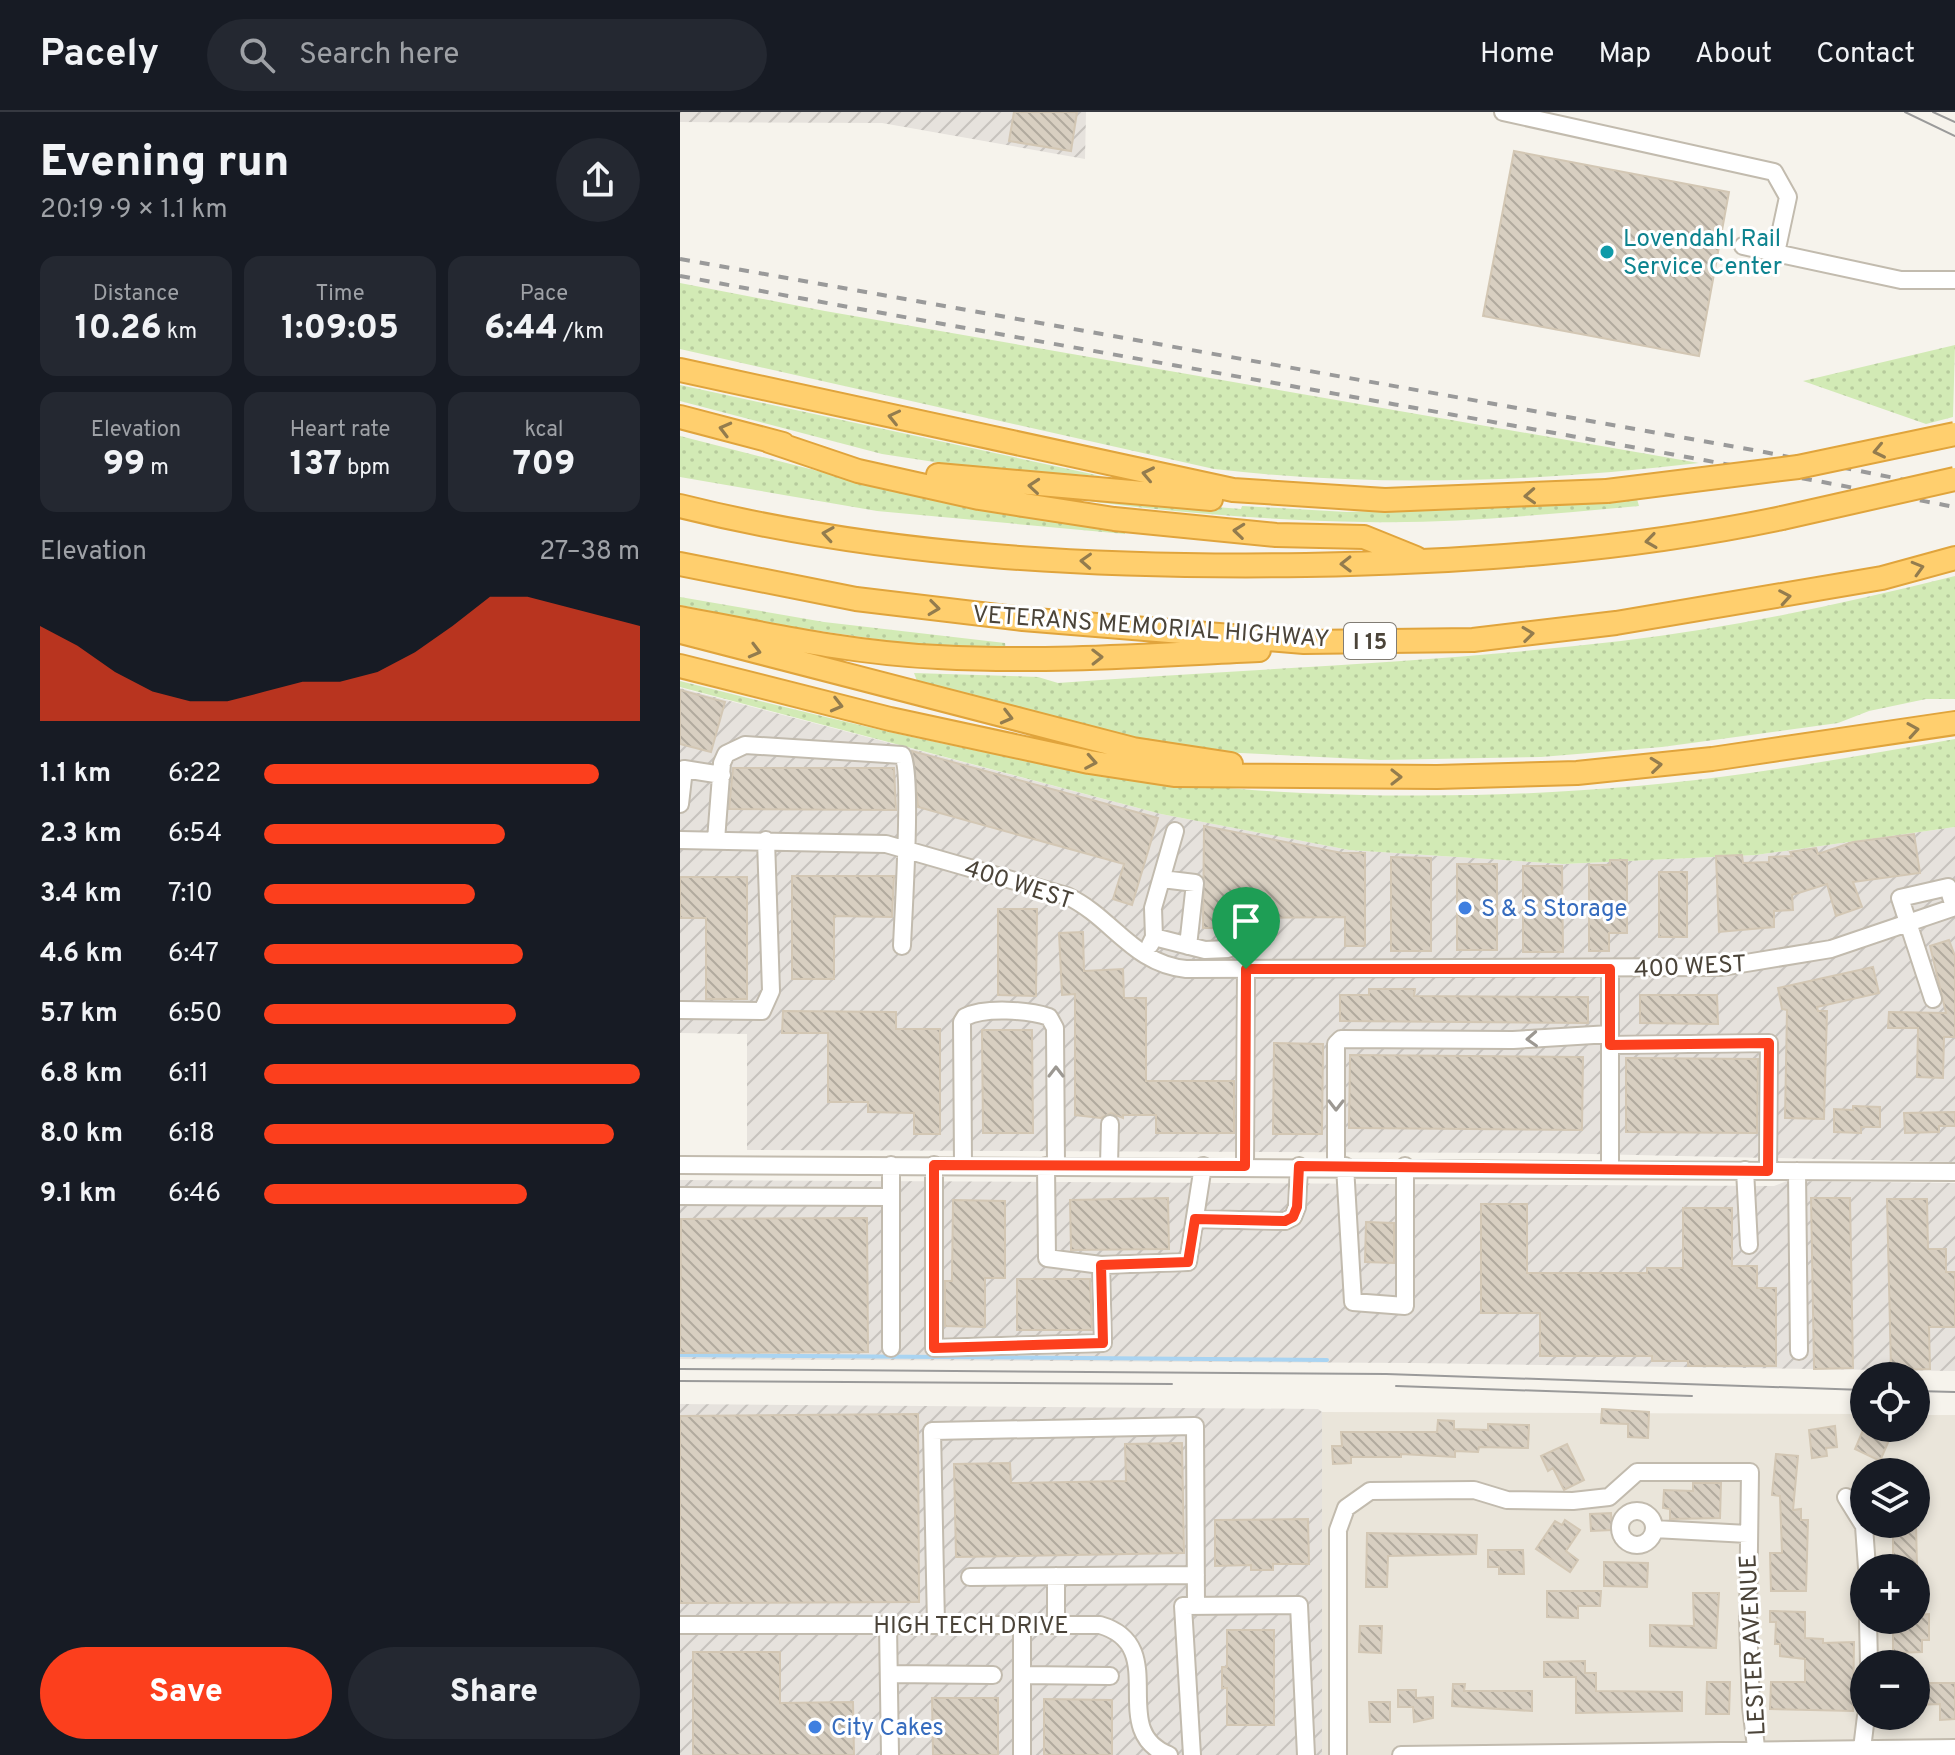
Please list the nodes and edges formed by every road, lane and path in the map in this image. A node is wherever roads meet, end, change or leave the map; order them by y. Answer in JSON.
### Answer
{"nodes":[{"id":1,"x":1503,"y":112,"type":"edge"},
{"id":2,"x":1743,"y":246,"type":"dead end"},
{"id":3,"x":1776,"y":253,"type":"junction"},
{"id":4,"x":1955,"y":280,"type":"edge"},
{"id":5,"x":680,"y":370,"type":"edge"},
{"id":6,"x":680,"y":417,"type":"edge"},
{"id":7,"x":1955,"y":434,"type":"edge"},
{"id":8,"x":769,"y":441,"type":"junction"},
{"id":9,"x":1955,"y":479,"type":"edge"},
{"id":10,"x":1336,"y":499,"type":"junction"},
{"id":11,"x":680,"y":506,"type":"edge"},
{"id":12,"x":1955,"y":558,"type":"edge"},
{"id":13,"x":1424,"y":562,"type":"junction"},
{"id":14,"x":680,"y":564,"type":"edge"},
{"id":15,"x":680,"y":618,"type":"edge"},
{"id":16,"x":680,"y":632,"type":"edge"},
{"id":17,"x":1473,"y":640,"type":"junction"},
{"id":18,"x":680,"y":666,"type":"edge"},
{"id":19,"x":1955,"y":723,"type":"edge"},
{"id":20,"x":722,"y":775,"type":"junction"},
{"id":21,"x":1318,"y":777,"type":"junction"},
{"id":22,"x":680,"y":804,"type":"edge"},
{"id":23,"x":1175,"y":831,"type":"dead end"},
{"id":24,"x":680,"y":840,"type":"edge"},
{"id":25,"x":716,"y":840,"type":"junction"},
{"id":26,"x":766,"y":840,"type":"junction"},
{"id":27,"x":904,"y":848,"type":"junction"},
{"id":28,"x":1162,"y":879,"type":"junction"},
{"id":29,"x":1954,"y":907,"type":"edge"},
{"id":30,"x":1910,"y":922,"type":"junction"},
{"id":31,"x":1154,"y":937,"type":"junction"},
{"id":32,"x":902,"y":946,"type":"dead end"},
{"id":33,"x":1188,"y":946,"type":"junction"},
{"id":34,"x":1228,"y":949,"type":"dead end"},
{"id":35,"x":1145,"y":957,"type":"junction"},
{"id":36,"x":1246,"y":969,"type":"junction"},
{"id":37,"x":1610,"y":969,"type":"junction"},
{"id":38,"x":1933,"y":999,"type":"dead end"},
{"id":39,"x":680,"y":1010,"type":"edge"},
{"id":40,"x":1610,"y":1039,"type":"junction"},
{"id":41,"x":1110,"y":1124,"type":"dead end"},
{"id":42,"x":680,"y":1165,"type":"edge"},
{"id":43,"x":891,"y":1165,"type":"junction"},
{"id":44,"x":934,"y":1165,"type":"junction"},
{"id":45,"x":963,"y":1165,"type":"junction"},
{"id":46,"x":1109,"y":1165,"type":"junction"},
{"id":47,"x":1051,"y":1166,"type":"junction"},
{"id":48,"x":1203,"y":1166,"type":"junction"},
{"id":49,"x":1245,"y":1166,"type":"junction"},
{"id":50,"x":1299,"y":1166,"type":"junction"},
{"id":51,"x":1341,"y":1166,"type":"junction"},
{"id":52,"x":1405,"y":1166,"type":"junction"},
{"id":53,"x":1610,"y":1168,"type":"junction"},
{"id":54,"x":1745,"y":1170,"type":"junction"},
{"id":55,"x":1768,"y":1171,"type":"junction"},
{"id":56,"x":1797,"y":1171,"type":"junction"},
{"id":57,"x":1955,"y":1172,"type":"edge"},
{"id":58,"x":680,"y":1196,"type":"edge"},
{"id":59,"x":891,"y":1197,"type":"junction"},
{"id":60,"x":1195,"y":1219,"type":"junction"},
{"id":61,"x":1749,"y":1245,"type":"dead end"},
{"id":62,"x":1101,"y":1265,"type":"junction"},
{"id":63,"x":891,"y":1348,"type":"dead end"},
{"id":64,"x":1799,"y":1351,"type":"dead end"},
{"id":65,"x":1624,"y":1486,"type":"junction"},
{"id":66,"x":1846,"y":1497,"type":"dead end"},
{"id":67,"x":1632,"y":1511,"type":"junction"},
{"id":68,"x":1654,"y":1529,"type":"junction"},
{"id":69,"x":1748,"y":1534,"type":"junction"},
{"id":70,"x":1866,"y":1554,"type":"edge"},
{"id":71,"x":1196,"y":1575,"type":"junction"},
{"id":72,"x":1056,"y":1576,"type":"junction"},
{"id":73,"x":970,"y":1577,"type":"dead end"},
{"id":74,"x":1196,"y":1606,"type":"junction"},
{"id":75,"x":680,"y":1625,"type":"edge"},
{"id":76,"x":888,"y":1625,"type":"junction"},
{"id":77,"x":936,"y":1625,"type":"junction"},
{"id":78,"x":1022,"y":1625,"type":"junction"},
{"id":79,"x":1056,"y":1625,"type":"junction"},
{"id":80,"x":889,"y":1674,"type":"junction"},
{"id":81,"x":993,"y":1675,"type":"dead end"},
{"id":82,"x":1022,"y":1675,"type":"junction"},
{"id":83,"x":1110,"y":1676,"type":"dead end"},
{"id":84,"x":1864,"y":1730,"type":"edge"},
{"id":85,"x":1955,"y":1748,"type":"edge"},
{"id":86,"x":1862,"y":1749,"type":"junction"},
{"id":87,"x":1757,"y":1752,"type":"edge"},
{"id":88,"x":1161,"y":1754,"type":"edge"},
{"id":89,"x":890,"y":1755,"type":"edge"},
{"id":90,"x":1022,"y":1755,"type":"edge"},
{"id":91,"x":1192,"y":1755,"type":"edge"},
{"id":92,"x":1306,"y":1755,"type":"edge"},
{"id":93,"x":1338,"y":1755,"type":"edge"},
{"id":94,"x":1401,"y":1755,"type":"edge"}],
"edges":[{"from":1,"to":3,"type":"street"},
{"from":2,"to":3,"type":"street"},
{"from":3,"to":4,"type":"street"},
{"from":10,"to":5,"type":"highway","one_way":true},
{"from":8,"to":6,"type":"highway","one_way":true},
{"from":7,"to":10,"type":"highway","one_way":true,"bridge":true},
{"from":10,"to":8,"type":"highway","one_way":true},
{"from":13,"to":8,"type":"highway","one_way":true},
{"from":9,"to":13,"type":"highway","one_way":true,"bridge":true},
{"from":13,"to":11,"type":"highway","one_way":true},
{"from":17,"to":12,"type":"highway","name":"VETERANS MEMORIAL HIGHWAY","number":"I 15","one_way":true},
{"from":14,"to":17,"type":"highway","name":"VETERANS MEMORIAL HIGHWAY","number":"I 15","one_way":true},
{"from":15,"to":17,"type":"highway","one_way":true},
{"from":16,"to":21,"type":"highway","one_way":true},
{"from":18,"to":21,"type":"highway","one_way":true},
{"from":21,"to":19,"type":"highway","one_way":true},
{"from":20,"to":22,"type":"street"},
{"from":20,"to":25,"type":"street"},
{"from":20,"to":27,"type":"street"},
{"from":23,"to":28,"type":"street"},
{"from":24,"to":25,"type":"street","name":"400 WEST"},
{"from":25,"to":26,"type":"street","name":"400 WEST"},
{"from":26,"to":27,"type":"street","name":"400 WEST"},
{"from":26,"to":39,"type":"street"},
{"from":27,"to":32,"type":"street"},
{"from":27,"to":35,"type":"street","name":"400 WEST"},
{"from":28,"to":31,"type":"street"},
{"from":28,"to":33,"type":"street"},
{"from":29,"to":30,"type":"street","name":"400 WEST"},
{"from":29,"to":30,"type":"street"},
{"from":30,"to":37,"type":"street","name":"400 WEST"},
{"from":30,"to":38,"type":"street"},
{"from":31,"to":33,"type":"street"},
{"from":31,"to":35,"type":"street"},
{"from":33,"to":34,"type":"street"},
{"from":35,"to":36,"type":"street","name":"400 WEST"},
{"from":36,"to":37,"type":"street","name":"400 WEST"},
{"from":36,"to":49,"type":"street"},
{"from":37,"to":40,"type":"street"},
{"from":40,"to":51,"type":"street","one_way":true},
{"from":40,"to":53,"type":"street"},
{"from":40,"to":55,"type":"street"},
{"from":41,"to":46,"type":"street"},
{"from":42,"to":43,"type":"street"},
{"from":43,"to":44,"type":"street"},
{"from":43,"to":59,"type":"street"},
{"from":44,"to":45,"type":"street"},
{"from":44,"to":62,"type":"street"},
{"from":45,"to":47,"type":"street"},
{"from":47,"to":45,"type":"street","one_way":true},
{"from":46,"to":47,"type":"street"},
{"from":46,"to":48,"type":"street"},
{"from":47,"to":62,"type":"street"},
{"from":48,"to":49,"type":"street"},
{"from":48,"to":60,"type":"street"},
{"from":49,"to":50,"type":"street"},
{"from":50,"to":51,"type":"street"},
{"from":50,"to":60,"type":"street"},
{"from":51,"to":52,"type":"street"},
{"from":51,"to":52,"type":"street"},
{"from":52,"to":53,"type":"street"},
{"from":53,"to":54,"type":"street"},
{"from":54,"to":55,"type":"street"},
{"from":54,"to":61,"type":"street"},
{"from":55,"to":56,"type":"street"},
{"from":56,"to":57,"type":"street"},
{"from":56,"to":64,"type":"street"},
{"from":58,"to":59,"type":"street"},
{"from":59,"to":63,"type":"street"},
{"from":60,"to":62,"type":"street"},
{"from":65,"to":67,"type":"street"},
{"from":65,"to":69,"type":"street","name":"LESTER AVENUE"},
{"from":65,"to":93,"type":"street"},
{"from":66,"to":70,"type":"street"},
{"from":67,"to":68,"type":"street"},
{"from":67,"to":68,"type":"street"},
{"from":68,"to":69,"type":"street"},
{"from":69,"to":87,"type":"street","name":"LESTER AVENUE"},
{"from":71,"to":72,"type":"street"},
{"from":71,"to":74,"type":"street"},
{"from":71,"to":77,"type":"street"},
{"from":72,"to":73,"type":"street"},
{"from":72,"to":79,"type":"street"},
{"from":74,"to":91,"type":"street"},
{"from":74,"to":92,"type":"street"},
{"from":75,"to":76,"type":"street","name":"HIGH TECH DRIVE"},
{"from":76,"to":77,"type":"street","name":"HIGH TECH DRIVE"},
{"from":76,"to":80,"type":"street"},
{"from":77,"to":78,"type":"street","name":"HIGH TECH DRIVE"},
{"from":78,"to":79,"type":"street","name":"HIGH TECH DRIVE"},
{"from":78,"to":82,"type":"street"},
{"from":79,"to":88,"type":"street","name":"HIGH TECH DRIVE"},
{"from":80,"to":81,"type":"street"},
{"from":80,"to":89,"type":"street"},
{"from":82,"to":83,"type":"street"},
{"from":82,"to":90,"type":"street"},
{"from":84,"to":86,"type":"street"},
{"from":85,"to":86,"type":"street"},
{"from":86,"to":87,"type":"street"},
{"from":87,"to":94,"type":"street"}]}
